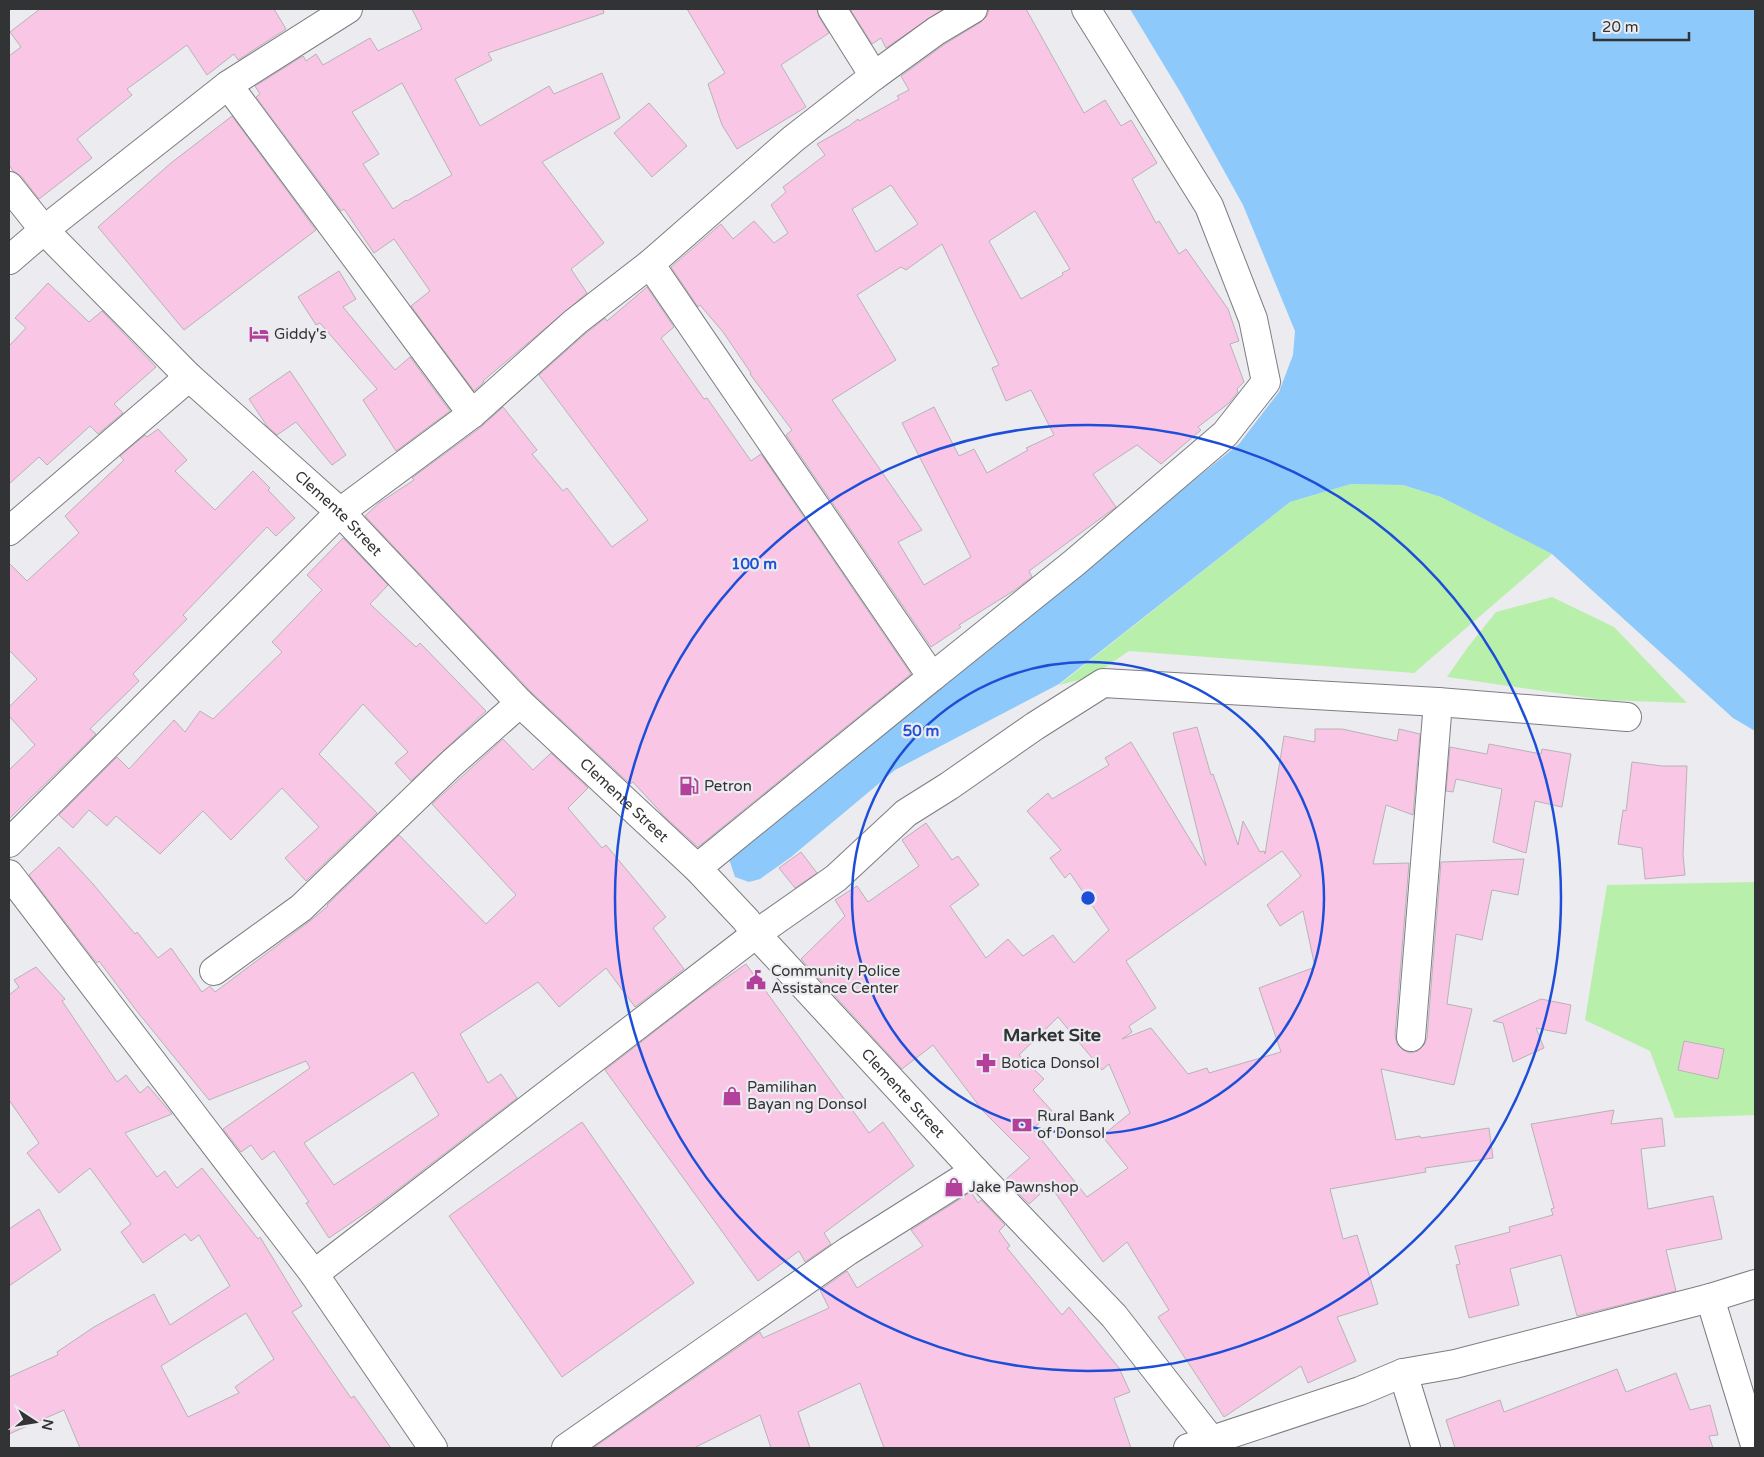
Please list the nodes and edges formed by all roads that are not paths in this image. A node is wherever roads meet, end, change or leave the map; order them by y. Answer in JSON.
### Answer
{"nodes":[{"id":1,"x":348,"y":9,"type":"edge"},
{"id":2,"x":832,"y":9,"type":"edge"},
{"id":3,"x":973,"y":9,"type":"edge"},
{"id":4,"x":1086,"y":9,"type":"edge"},
{"id":5,"x":874,"y":76,"type":"junction"},
{"id":6,"x":228,"y":86,"type":"junction"},
{"id":7,"x":9,"y":186,"type":"edge"},
{"id":8,"x":44,"y":230,"type":"junction"},
{"id":9,"x":9,"y":260,"type":"edge"},
{"id":10,"x":650,"y":264,"type":"junction"},
{"id":11,"x":190,"y":377,"type":"junction"},
{"id":12,"x":472,"y":414,"type":"junction"},
{"id":13,"x":340,"y":512,"type":"junction"},
{"id":14,"x":9,"y":531,"type":"edge"},
{"id":15,"x":932,"y":678,"type":"junction"},
{"id":16,"x":1438,"y":702,"type":"junction"},
{"id":17,"x":520,"y":703,"type":"junction"},
{"id":18,"x":1626,"y":718,"type":"dead end"},
{"id":19,"x":9,"y":844,"type":"edge"},
{"id":20,"x":9,"y":874,"type":"edge"},
{"id":21,"x":704,"y":876,"type":"junction"},
{"id":22,"x":751,"y":927,"type":"junction"},
{"id":23,"x":214,"y":971,"type":"dead end"},
{"id":24,"x":1411,"y":1038,"type":"dead end"},
{"id":25,"x":975,"y":1171,"type":"junction"},
{"id":26,"x":314,"y":1274,"type":"junction"},
{"id":27,"x":1755,"y":1284,"type":"edge"},
{"id":28,"x":1710,"y":1298,"type":"junction"},
{"id":29,"x":1403,"y":1373,"type":"junction"},
{"id":30,"x":1200,"y":1444,"type":"edge"},
{"id":31,"x":1755,"y":1445,"type":"edge"},
{"id":32,"x":433,"y":1448,"type":"edge"},
{"id":33,"x":566,"y":1448,"type":"edge"},
{"id":34,"x":1426,"y":1448,"type":"edge"}],
"edges":[{"from":1,"to":6,"type":"street"},
{"from":2,"to":5,"type":"street"},
{"from":3,"to":5,"type":"street"},
{"from":4,"to":15,"type":"street"},
{"from":5,"to":10,"type":"street"},
{"from":6,"to":8,"type":"street"},
{"from":6,"to":12,"type":"street"},
{"from":7,"to":8,"type":"street","name":"Clemente Street"},
{"from":8,"to":9,"type":"street"},
{"from":8,"to":11,"type":"street","name":"Clemente Street"},
{"from":10,"to":12,"type":"street"},
{"from":10,"to":15,"type":"street"},
{"from":11,"to":13,"type":"street","name":"Clemente Street"},
{"from":11,"to":14,"type":"street"},
{"from":12,"to":13,"type":"street"},
{"from":13,"to":17,"type":"street","name":"Clemente Street"},
{"from":13,"to":19,"type":"street"},
{"from":15,"to":21,"type":"street"},
{"from":16,"to":18,"type":"street"},
{"from":16,"to":22,"type":"street"},
{"from":16,"to":24,"type":"street"},
{"from":17,"to":21,"type":"street","name":"Clemente Street"},
{"from":17,"to":23,"type":"street"},
{"from":20,"to":26,"type":"street"},
{"from":21,"to":22,"type":"street","name":"Clemente Street"},
{"from":22,"to":25,"type":"street","name":"Clemente Street"},
{"from":22,"to":26,"type":"street"},
{"from":25,"to":30,"type":"street","name":"Clemente Street"},
{"from":25,"to":33,"type":"street"},
{"from":26,"to":32,"type":"street"},
{"from":27,"to":28,"type":"street"},
{"from":28,"to":29,"type":"street"},
{"from":28,"to":31,"type":"street"},
{"from":29,"to":30,"type":"street"},
{"from":29,"to":34,"type":"street"}]}
